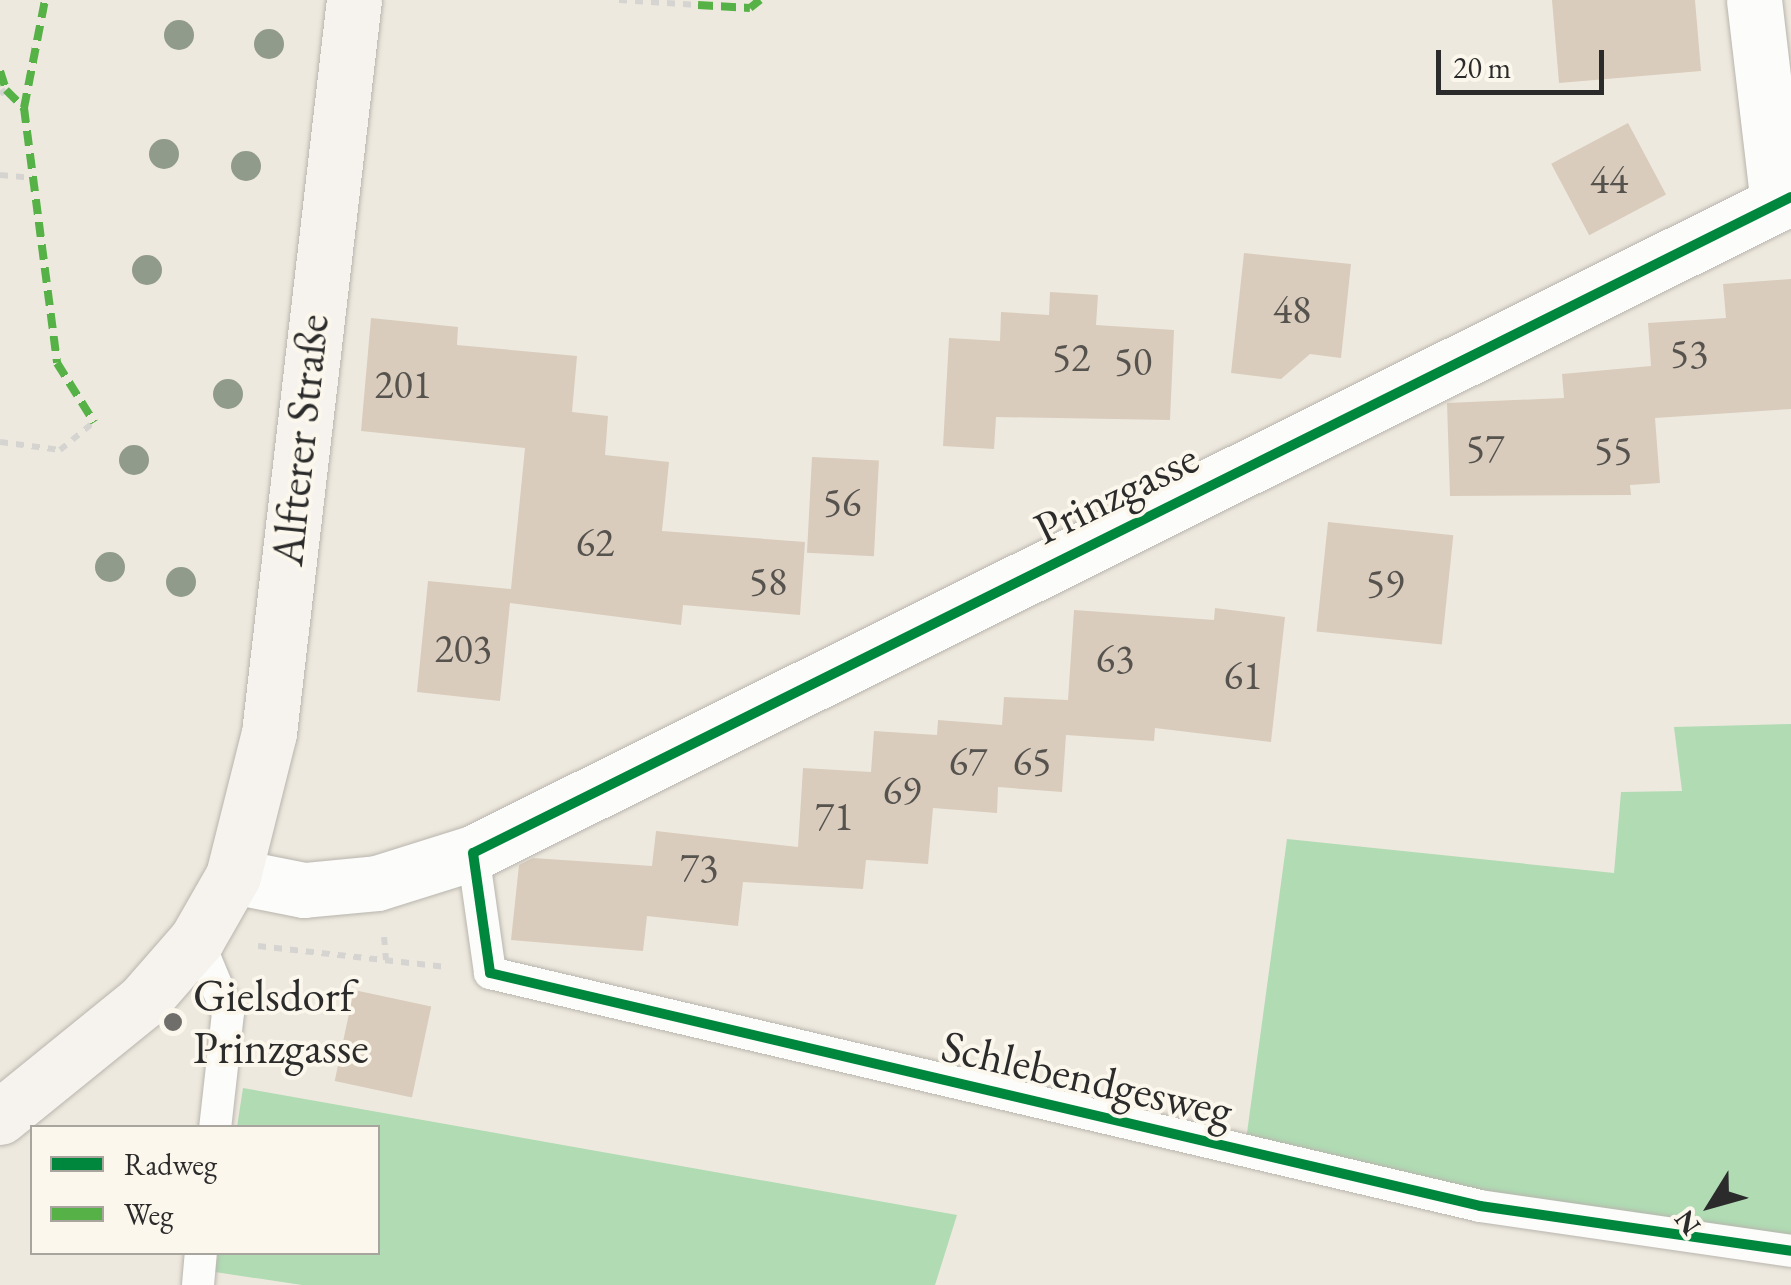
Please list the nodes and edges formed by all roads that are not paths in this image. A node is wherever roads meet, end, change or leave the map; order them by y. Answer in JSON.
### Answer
{"nodes":[{"id":1,"x":354,"y":0,"type":"edge"},
{"id":2,"x":1754,"y":0,"type":"edge"},
{"id":3,"x":1784,"y":200,"type":"edge"},
{"id":4,"x":472,"y":852,"type":"junction"},
{"id":5,"x":233,"y":876,"type":"junction"},
{"id":6,"x":197,"y":938,"type":"junction"},
{"id":7,"x":0,"y":1117,"type":"edge"},
{"id":8,"x":215,"y":1125,"type":"edge"},
{"id":9,"x":1791,"y":1252,"type":"edge"},
{"id":10,"x":201,"y":1255,"type":"edge"},
{"id":11,"x":198,"y":1285,"type":"edge"}],
"edges":[{"from":1,"to":5,"type":"street","name":"Alfterer Straße"},
{"from":2,"to":3,"type":"street"},
{"from":3,"to":4,"type":"street","name":"Prinzgasse"},
{"from":4,"to":5,"type":"street","name":"Prinzgasse"},
{"from":4,"to":9,"type":"lane","name":"Schlebendgesweg"},
{"from":5,"to":6,"type":"street","name":"Alfterer Straße"},
{"from":6,"to":7,"type":"street","name":"Alfterer Straße"},
{"from":6,"to":8,"type":"lane"},
{"from":10,"to":11,"type":"lane"}]}
